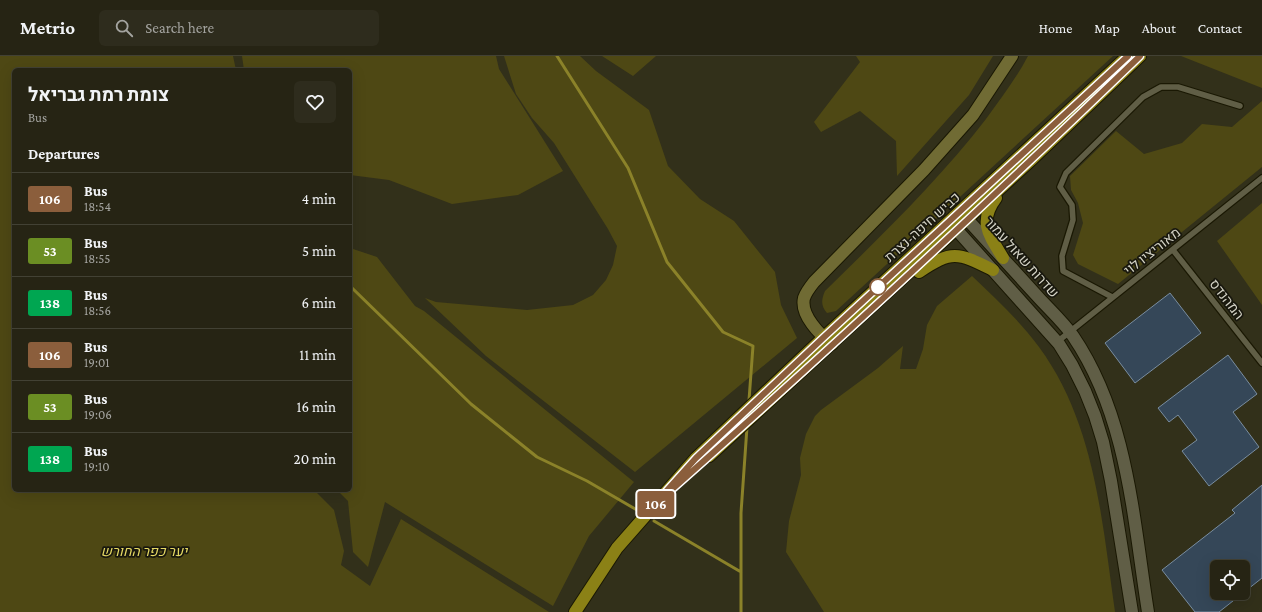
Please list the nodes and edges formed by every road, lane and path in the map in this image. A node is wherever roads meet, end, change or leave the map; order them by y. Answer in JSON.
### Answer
{"nodes":[{"id":1,"x":1012,"y":56,"type":"edge"},
{"id":2,"x":1128,"y":56,"type":"edge"},
{"id":3,"x":1140,"y":56,"type":"edge"},
{"id":4,"x":1240,"y":106,"type":"dead end"},
{"id":5,"x":1011,"y":178,"type":"junction"},
{"id":6,"x":1262,"y":178,"type":"edge"},
{"id":7,"x":967,"y":219,"type":"junction"},
{"id":8,"x":955,"y":223,"type":"junction"},
{"id":9,"x":1173,"y":250,"type":"junction"},
{"id":10,"x":1003,"y":258,"type":"junction"},
{"id":11,"x":993,"y":270,"type":"junction"},
{"id":12,"x":885,"y":296,"type":"junction"},
{"id":13,"x":1112,"y":297,"type":"junction"},
{"id":14,"x":1069,"y":331,"type":"junction"},
{"id":15,"x":828,"y":341,"type":"junction"},
{"id":16,"x":1057,"y":342,"type":"junction"},
{"id":17,"x":1262,"y":363,"type":"edge"},
{"id":18,"x":575,"y":612,"type":"edge"},
{"id":19,"x":1132,"y":612,"type":"edge"},
{"id":20,"x":1148,"y":612,"type":"edge"}],
"edges":[{"from":1,"to":15,"type":"main road"},
{"from":2,"to":8,"type":"highway","name":"כביש חיפה-נצרת"},
{"from":3,"to":5,"type":"highway","name":"כביש חיפה-נצרת"},
{"from":4,"to":13,"type":"lane"},
{"from":5,"to":7,"type":"highway","name":"כביש חיפה-נצרת"},
{"from":5,"to":10,"type":"highway"},
{"from":6,"to":9,"type":"lane","name":"מאוריציו לוי"},
{"from":7,"to":8,"type":"street","name":"שדרות שאול עמור"},
{"from":7,"to":10,"type":"street","name":"שדרות שאול עמור"},
{"from":8,"to":11,"type":"street"},
{"from":8,"to":12,"type":"highway","name":"כביש חיפה-נצרת"},
{"from":8,"to":15,"type":"highway","name":"כביש חיפה-נצרת"},
{"from":9,"to":13,"type":"lane","name":"מאוריציו לוי"},
{"from":9,"to":17,"type":"lane","name":"המהנדס"},
{"from":10,"to":14,"type":"street","name":"שדרות שאול עמור"},
{"from":11,"to":12,"type":"highway"},
{"from":11,"to":16,"type":"street"},
{"from":12,"to":15,"type":"highway","name":"כביש חיפה-נצרת"},
{"from":13,"to":14,"type":"lane","name":"מאוריציו לוי"},
{"from":14,"to":16,"type":"lane","name":"מאוריציו לוי"},
{"from":14,"to":20,"type":"street","name":"שדרות שאול עמור"},
{"from":15,"to":18,"type":"highway","name":"כביש חיפה-נצרת"},
{"from":16,"to":19,"type":"street"}]}
